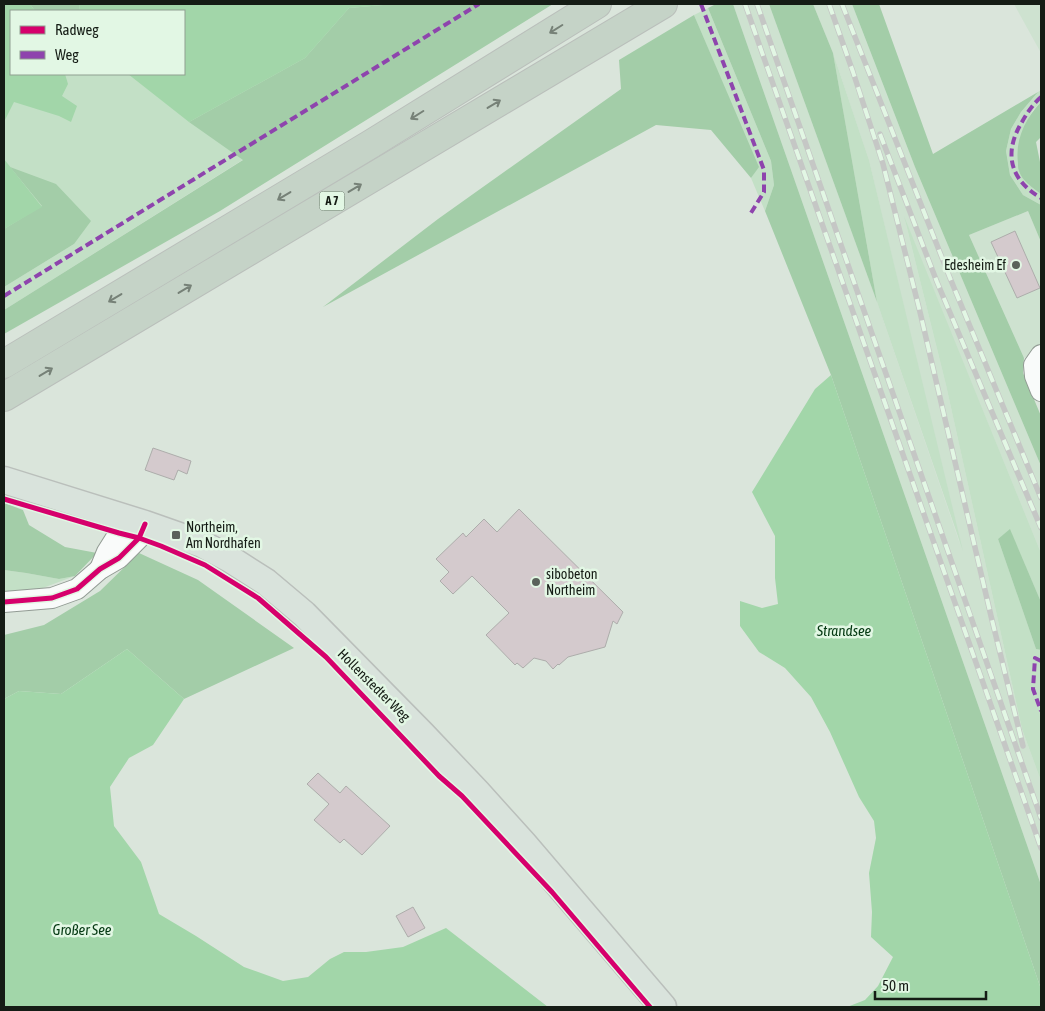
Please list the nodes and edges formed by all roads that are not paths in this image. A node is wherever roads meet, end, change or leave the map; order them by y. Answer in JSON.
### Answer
{"nodes":[{"id":1,"x":597,"y":4,"type":"edge"},
{"id":2,"x":662,"y":4,"type":"edge"},
{"id":3,"x":1041,"y":355,"type":"edge"},
{"id":4,"x":4,"y":364,"type":"edge"},
{"id":5,"x":1041,"y":392,"type":"edge"},
{"id":6,"x":4,"y":397,"type":"edge"},
{"id":7,"x":4,"y":480,"type":"edge"},
{"id":8,"x":135,"y":521,"type":"junction"},
{"id":9,"x":4,"y":602,"type":"edge"},
{"id":10,"x":663,"y":1007,"type":"edge"}],
"edges":[{"from":1,"to":4,"type":"highway","number":"A 7","one_way":true},
{"from":6,"to":2,"type":"highway","number":"A 7","one_way":true},
{"from":3,"to":5,"type":"street"},
{"from":7,"to":8,"type":"main road","name":"Hollenstedter Weg"},
{"from":8,"to":9,"type":"street"},
{"from":8,"to":10,"type":"main road","name":"Hollenstedter Weg"}]}
